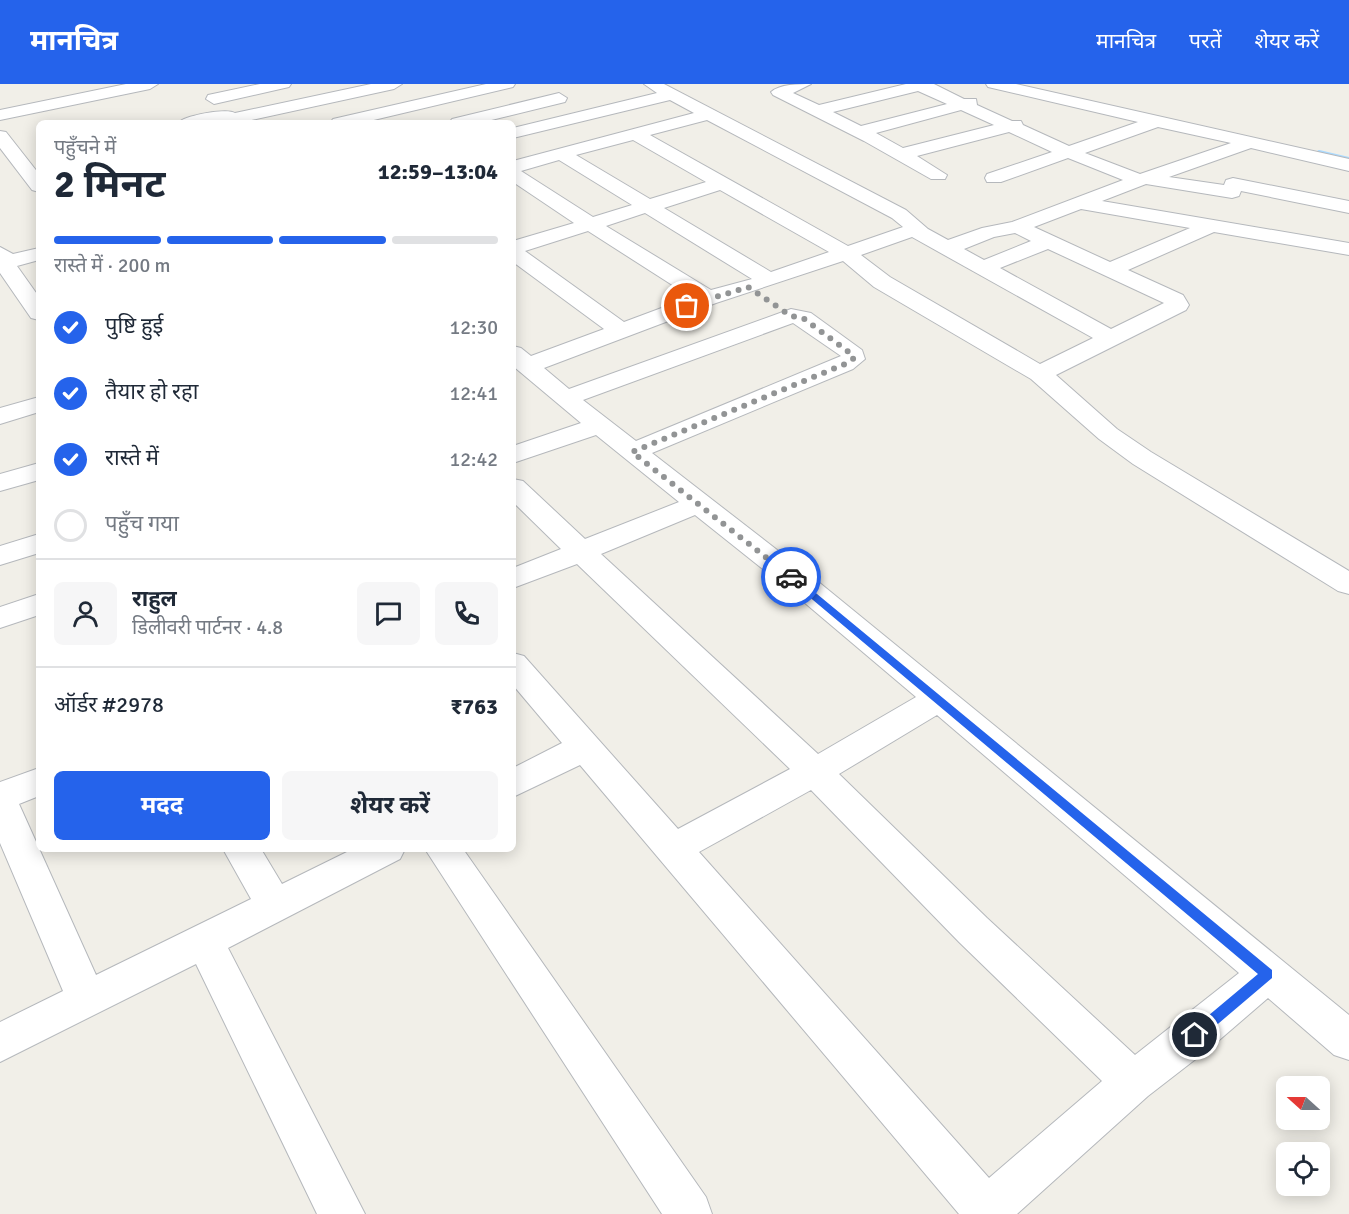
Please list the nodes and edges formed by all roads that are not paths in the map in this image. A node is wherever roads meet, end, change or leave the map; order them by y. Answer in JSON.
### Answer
{"nodes":[{"id":1,"x":150,"y":84,"type":"edge"},
{"id":2,"x":394,"y":84,"type":"edge"},
{"id":3,"x":507,"y":84,"type":"edge"},
{"id":4,"x":652,"y":84,"type":"edge"},
{"id":5,"x":803,"y":84,"type":"edge"},
{"id":6,"x":994,"y":84,"type":"edge"},
{"id":7,"x":1024,"y":84,"type":"edge"},
{"id":8,"x":272,"y":85,"type":"edge"},
{"id":9,"x":920,"y":85,"type":"edge"},
{"id":10,"x":117,"y":87,"type":"edge"},
{"id":11,"x":197,"y":89,"type":"dead end"},
{"id":12,"x":44,"y":90,"type":"dead end"},
{"id":13,"x":669,"y":95,"type":"junction"},
{"id":14,"x":559,"y":98,"type":"dead end"},
{"id":15,"x":214,"y":99,"type":"junction"},
{"id":16,"x":969,"y":103,"type":"junction"},
{"id":17,"x":55,"y":104,"type":"junction"},
{"id":18,"x":1088,"y":105,"type":"junction"},
{"id":19,"x":816,"y":111,"type":"junction"},
{"id":20,"x":709,"y":114,"type":"junction"},
{"id":21,"x":1054,"y":114,"type":"dead end"},
{"id":22,"x":0,"y":115,"type":"edge"},
{"id":23,"x":233,"y":119,"type":"edge"},
{"id":24,"x":352,"y":120,"type":"edge"},
{"id":25,"x":470,"y":120,"type":"edge"},
{"id":26,"x":1032,"y":120,"type":"dead end"},
{"id":27,"x":1158,"y":121,"type":"junction"},
{"id":28,"x":1010,"y":127,"type":"junction"},
{"id":29,"x":860,"y":132,"type":"junction"},
{"id":30,"x":516,"y":133,"type":"edge"},
{"id":31,"x":633,"y":133,"type":"junction"},
{"id":32,"x":0,"y":136,"type":"edge"},
{"id":33,"x":1255,"y":140,"type":"junction"},
{"id":34,"x":1070,"y":153,"type":"junction"},
{"id":35,"x":561,"y":154,"type":"junction"},
{"id":36,"x":901,"y":154,"type":"junction"},
{"id":37,"x":1349,"y":155,"type":"edge"},
{"id":38,"x":36,"y":156,"type":"edge"},
{"id":39,"x":9,"y":161,"type":"edge"},
{"id":40,"x":1349,"y":165,"type":"edge"},
{"id":41,"x":516,"y":166,"type":"edge"},
{"id":42,"x":938,"y":175,"type":"dead end"},
{"id":43,"x":516,"y":176,"type":"edge"},
{"id":44,"x":994,"y":178,"type":"dead end"},
{"id":45,"x":1142,"y":179,"type":"junction"},
{"id":46,"x":36,"y":184,"type":"edge"},
{"id":47,"x":720,"y":184,"type":"junction"},
{"id":48,"x":1232,"y":188,"type":"junction"},
{"id":49,"x":1079,"y":203,"type":"junction"},
{"id":50,"x":645,"y":207,"type":"junction"},
{"id":51,"x":1349,"y":207,"type":"edge"},
{"id":52,"x":592,"y":224,"type":"junction"},
{"id":53,"x":1017,"y":227,"type":"junction"},
{"id":54,"x":1209,"y":227,"type":"junction"},
{"id":55,"x":918,"y":230,"type":"junction"},
{"id":56,"x":1233,"y":231,"type":"junction"},
{"id":57,"x":1047,"y":242,"type":"junction"},
{"id":58,"x":947,"y":248,"type":"junction"},
{"id":59,"x":516,"y":249,"type":"edge"},
{"id":60,"x":1349,"y":249,"type":"edge"},
{"id":61,"x":516,"y":252,"type":"edge"},
{"id":62,"x":846,"y":252,"type":"junction"},
{"id":63,"x":36,"y":254,"type":"edge"},
{"id":64,"x":1,"y":260,"type":"edge"},
{"id":65,"x":982,"y":268,"type":"junction"},
{"id":66,"x":1110,"y":270,"type":"junction"},
{"id":67,"x":30,"y":284,"type":"edge"},
{"id":68,"x":758,"y":284,"type":"junction"},
{"id":69,"x":708,"y":298,"type":"junction"},
{"id":70,"x":36,"y":303,"type":"edge"},
{"id":71,"x":791,"y":316,"type":"junction"},
{"id":72,"x":622,"y":331,"type":"junction"},
{"id":73,"x":1110,"y":338,"type":"junction"},
{"id":74,"x":522,"y":369,"type":"edge"},
{"id":75,"x":1040,"y":374,"type":"junction"},
{"id":76,"x":567,"y":398,"type":"junction"},
{"id":77,"x":36,"y":405,"type":"edge"},
{"id":78,"x":0,"y":416,"type":"edge"},
{"id":79,"x":600,"y":425,"type":"junction"},
{"id":80,"x":632,"y":452,"type":"junction"},
{"id":81,"x":516,"y":454,"type":"edge"},
{"id":82,"x":36,"y":472,"type":"edge"},
{"id":83,"x":0,"y":483,"type":"edge"},
{"id":84,"x":516,"y":490,"type":"edge"},
{"id":85,"x":697,"y":504,"type":"junction"},
{"id":86,"x":36,"y":544,"type":"edge"},
{"id":87,"x":578,"y":551,"type":"junction"},
{"id":88,"x":0,"y":556,"type":"edge"},
{"id":89,"x":516,"y":578,"type":"edge"},
{"id":90,"x":1349,"y":584,"type":"edge"},
{"id":91,"x":36,"y":605,"type":"edge"},
{"id":92,"x":0,"y":618,"type":"edge"},
{"id":93,"x":516,"y":667,"type":"edge"},
{"id":94,"x":938,"y":699,"type":"junction"},
{"id":95,"x":585,"y":747,"type":"junction"},
{"id":96,"x":815,"y":772,"type":"junction"},
{"id":97,"x":36,"y":782,"type":"edge"},
{"id":98,"x":516,"y":782,"type":"edge"},
{"id":99,"x":0,"y":799,"type":"edge"},
{"id":100,"x":673,"y":849,"type":"junction"},
{"id":101,"x":243,"y":852,"type":"edge"},
{"id":102,"x":381,"y":852,"type":"edge"},
{"id":103,"x":445,"y":852,"type":"edge"},
{"id":104,"x":275,"y":905,"type":"junction"},
{"id":105,"x":204,"y":941,"type":"junction"},
{"id":106,"x":1267,"y":974,"type":"junction"},
{"id":107,"x":87,"y":1000,"type":"junction"},
{"id":108,"x":1349,"y":1041,"type":"edge"},
{"id":109,"x":0,"y":1043,"type":"edge"},
{"id":110,"x":1133,"y":1082,"type":"junction"},
{"id":111,"x":986,"y":1213,"type":"edge"},
{"id":112,"x":342,"y":1214,"type":"edge"},
{"id":113,"x":689,"y":1214,"type":"edge"}],
"edges":[{"from":1,"to":10,"type":"street"},
{"from":2,"to":23,"type":"street"},
{"from":3,"to":24,"type":"street"},
{"from":4,"to":13,"type":"street"},
{"from":5,"to":19,"type":"street"},
{"from":6,"to":18,"type":"street"},
{"from":7,"to":33,"type":"street"},
{"from":8,"to":15,"type":"street"},
{"from":9,"to":16,"type":"street"},
{"from":9,"to":19,"type":"street"},
{"from":10,"to":17,"type":"street"},
{"from":11,"to":15,"type":"street"},
{"from":12,"to":17,"type":"street"},
{"from":13,"to":20,"type":"street"},
{"from":13,"to":30,"type":"street"},
{"from":14,"to":25,"type":"street"},
{"from":15,"to":23,"type":"street"},
{"from":16,"to":28,"type":"street"},
{"from":16,"to":29,"type":"street"},
{"from":17,"to":22,"type":"street"},
{"from":18,"to":21,"type":"street"},
{"from":18,"to":27,"type":"street"},
{"from":19,"to":29,"type":"street"},
{"from":20,"to":31,"type":"street"},
{"from":20,"to":55,"type":"street"},
{"from":26,"to":28,"type":"street"},
{"from":27,"to":33,"type":"street"},
{"from":27,"to":34,"type":"street"},
{"from":28,"to":34,"type":"street"},
{"from":28,"to":36,"type":"street"},
{"from":29,"to":36,"type":"street"},
{"from":31,"to":35,"type":"street"},
{"from":31,"to":47,"type":"street"},
{"from":32,"to":39,"type":"street"},
{"from":33,"to":37,"type":"street"},
{"from":33,"to":40,"type":"street"},
{"from":33,"to":45,"type":"street"},
{"from":33,"to":48,"type":"street"},
{"from":34,"to":44,"type":"street"},
{"from":34,"to":45,"type":"street"},
{"from":35,"to":41,"type":"street"},
{"from":35,"to":50,"type":"street"},
{"from":36,"to":42,"type":"street"},
{"from":38,"to":39,"type":"street"},
{"from":39,"to":46,"type":"street"},
{"from":43,"to":52,"type":"street"},
{"from":45,"to":48,"type":"street"},
{"from":45,"to":49,"type":"street"},
{"from":47,"to":50,"type":"street"},
{"from":47,"to":62,"type":"street"},
{"from":48,"to":51,"type":"street"},
{"from":48,"to":56,"type":"street"},
{"from":49,"to":53,"type":"street"},
{"from":49,"to":54,"type":"street"},
{"from":50,"to":52,"type":"street"},
{"from":50,"to":68,"type":"street"},
{"from":52,"to":59,"type":"street"},
{"from":52,"to":69,"type":"street"},
{"from":53,"to":57,"type":"street"},
{"from":53,"to":58,"type":"street"},
{"from":54,"to":56,"type":"street"},
{"from":54,"to":66,"type":"street"},
{"from":55,"to":58,"type":"street"},
{"from":55,"to":62,"type":"street"},
{"from":56,"to":60,"type":"street"},
{"from":57,"to":65,"type":"street"},
{"from":57,"to":66,"type":"street"},
{"from":58,"to":65,"type":"street"},
{"from":61,"to":72,"type":"street"},
{"from":62,"to":68,"type":"street"},
{"from":62,"to":75,"type":"street"},
{"from":63,"to":64,"type":"street"},
{"from":64,"to":67,"type":"street"},
{"from":65,"to":73,"type":"street"},
{"from":66,"to":73,"type":"street"},
{"from":67,"to":70,"type":"street"},
{"from":68,"to":69,"type":"street"},
{"from":68,"to":71,"type":"street"},
{"from":69,"to":72,"type":"street"},
{"from":71,"to":76,"type":"street"},
{"from":71,"to":80,"type":"street"},
{"from":72,"to":74,"type":"street"},
{"from":73,"to":75,"type":"street"},
{"from":74,"to":76,"type":"street"},
{"from":75,"to":90,"type":"street"},
{"from":76,"to":79,"type":"street"},
{"from":77,"to":78,"type":"street"},
{"from":79,"to":80,"type":"street"},
{"from":79,"to":81,"type":"street"},
{"from":80,"to":85,"type":"street"},
{"from":82,"to":83,"type":"street"},
{"from":84,"to":87,"type":"street"},
{"from":85,"to":87,"type":"street"},
{"from":85,"to":94,"type":"street"},
{"from":86,"to":88,"type":"street"},
{"from":87,"to":89,"type":"street"},
{"from":87,"to":96,"type":"street"},
{"from":91,"to":92,"type":"street"},
{"from":93,"to":95,"type":"street"},
{"from":94,"to":96,"type":"street"},
{"from":94,"to":106,"type":"street"},
{"from":95,"to":98,"type":"street"},
{"from":95,"to":100,"type":"street"},
{"from":96,"to":100,"type":"street"},
{"from":96,"to":110,"type":"street"},
{"from":97,"to":99,"type":"street"},
{"from":99,"to":107,"type":"street"},
{"from":100,"to":111,"type":"street"},
{"from":101,"to":104,"type":"street"},
{"from":102,"to":104,"type":"street"},
{"from":103,"to":113,"type":"street"},
{"from":104,"to":105,"type":"street"},
{"from":105,"to":107,"type":"street"},
{"from":105,"to":112,"type":"street"},
{"from":106,"to":108,"type":"street"},
{"from":106,"to":110,"type":"street"},
{"from":107,"to":109,"type":"street"},
{"from":110,"to":111,"type":"street"}]}
